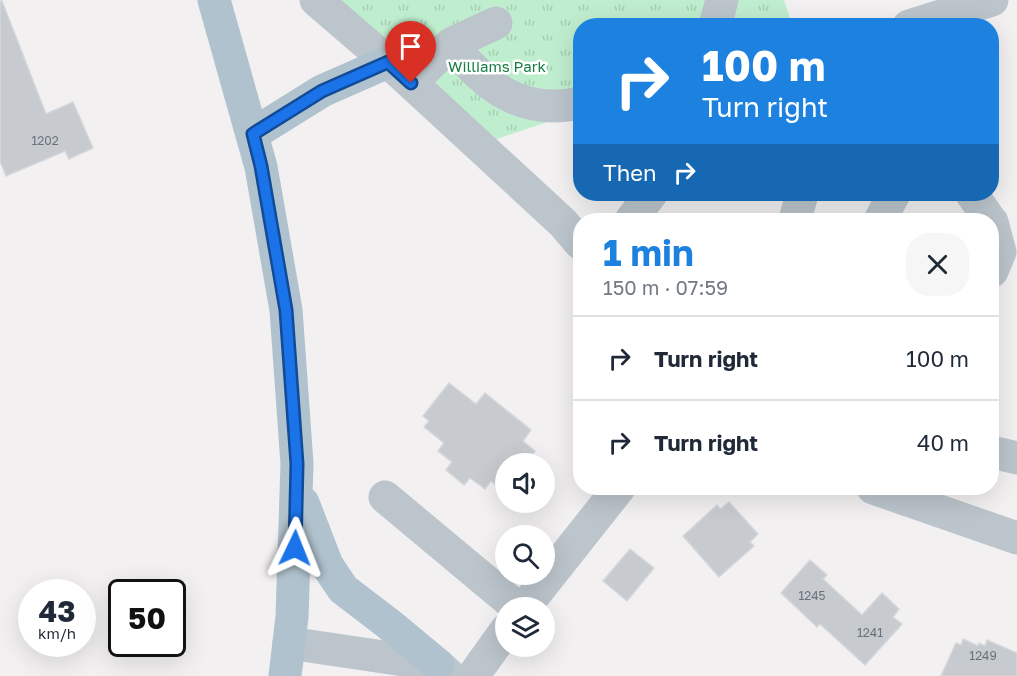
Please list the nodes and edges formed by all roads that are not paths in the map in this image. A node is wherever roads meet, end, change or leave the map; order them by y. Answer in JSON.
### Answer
{"nodes":[{"id":1,"x":214,"y":0,"type":"edge"},
{"id":2,"x":316,"y":0,"type":"edge"},
{"id":3,"x":722,"y":0,"type":"edge"},
{"id":4,"x":992,"y":0,"type":"edge"},
{"id":5,"x":717,"y":18,"type":"edge"},
{"id":6,"x":935,"y":18,"type":"edge"},
{"id":7,"x":496,"y":23,"type":"dead end"},
{"id":8,"x":451,"y":44,"type":"junction"},
{"id":9,"x":400,"y":73,"type":"junction"},
{"id":10,"x":573,"y":104,"type":"edge"},
{"id":11,"x":253,"y":134,"type":"junction"},
{"id":12,"x":646,"y":201,"type":"edge"},
{"id":13,"x":636,"y":213,"type":"edge"},
{"id":14,"x":573,"y":235,"type":"edge"},
{"id":15,"x":999,"y":454,"type":"edge"},
{"id":16,"x":1017,"y":458,"type":"edge"},
{"id":17,"x":297,"y":479,"type":"junction"},
{"id":18,"x":613,"y":495,"type":"edge"},
{"id":19,"x":893,"y":495,"type":"edge"},
{"id":20,"x":385,"y":497,"type":"dead end"},
{"id":21,"x":1017,"y":538,"type":"edge"},
{"id":22,"x":505,"y":597,"type":"edge"},
{"id":23,"x":533,"y":597,"type":"edge"},
{"id":24,"x":289,"y":643,"type":"junction"},
{"id":25,"x":495,"y":645,"type":"edge"},
{"id":26,"x":444,"y":671,"type":"edge"},
{"id":27,"x":285,"y":676,"type":"edge"},
{"id":28,"x":473,"y":676,"type":"edge"}],
"edges":[{"from":1,"to":11,"type":"main road"},
{"from":2,"to":9,"type":"street"},
{"from":3,"to":5,"type":"street"},
{"from":4,"to":6,"type":"street"},
{"from":7,"to":8,"type":"street"},
{"from":8,"to":9,"type":"street"},
{"from":8,"to":10,"type":"street"},
{"from":9,"to":11,"type":"main road"},
{"from":9,"to":14,"type":"street"},
{"from":11,"to":17,"type":"main road"},
{"from":12,"to":13,"type":"street"},
{"from":15,"to":16,"type":"street"},
{"from":17,"to":24,"type":"main road"},
{"from":17,"to":26,"type":"main road"},
{"from":18,"to":23,"type":"street"},
{"from":19,"to":21,"type":"street"},
{"from":20,"to":22,"type":"street"},
{"from":24,"to":26,"type":"street"},
{"from":24,"to":27,"type":"main road"},
{"from":25,"to":28,"type":"street"}]}
